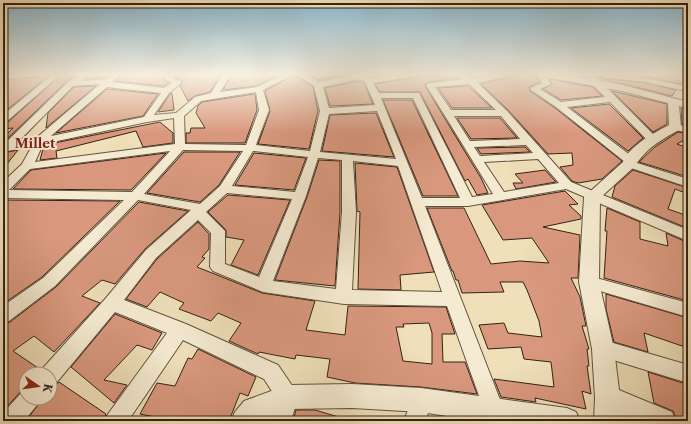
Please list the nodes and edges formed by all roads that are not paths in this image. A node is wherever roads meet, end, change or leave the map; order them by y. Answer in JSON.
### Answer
{"nodes":[{"id":1,"x":34,"y":94,"type":"edge"},
{"id":2,"x":61,"y":94,"type":"edge"},
{"id":3,"x":93,"y":94,"type":"edge"},
{"id":4,"x":164,"y":94,"type":"edge"},
{"id":5,"x":221,"y":94,"type":"edge"},
{"id":6,"x":264,"y":94,"type":"edge"},
{"id":7,"x":320,"y":94,"type":"edge"},
{"id":8,"x":373,"y":94,"type":"edge"},
{"id":9,"x":436,"y":94,"type":"edge"},
{"id":10,"x":484,"y":94,"type":"edge"},
{"id":11,"x":543,"y":94,"type":"edge"},
{"id":12,"x":609,"y":94,"type":"edge"},
{"id":13,"x":662,"y":94,"type":"edge"},
{"id":14,"x":214,"y":95,"type":"joint"},
{"id":15,"x":680,"y":98,"type":"edge"},
{"id":16,"x":614,"y":100,"type":"junction"},
{"id":17,"x":378,"y":102,"type":"junction"},
{"id":18,"x":559,"y":104,"type":"junction"},
{"id":19,"x":325,"y":111,"type":"junction"},
{"id":20,"x":449,"y":113,"type":"junction"},
{"id":21,"x":504,"y":113,"type":"junction"},
{"id":22,"x":179,"y":115,"type":"junction"},
{"id":23,"x":148,"y":119,"type":"junction"},
{"id":24,"x":3,"y":120,"type":"edge"},
{"id":25,"x":681,"y":129,"type":"edge"},
{"id":26,"x":652,"y":139,"type":"junction"},
{"id":27,"x":40,"y":140,"type":"junction"},
{"id":28,"x":529,"y":142,"type":"junction"},
{"id":29,"x":467,"y":144,"type":"junction"},
{"id":30,"x":180,"y":147,"type":"junction"},
{"id":31,"x":250,"y":148,"type":"junction"},
{"id":32,"x":4,"y":149,"type":"edge"},
{"id":33,"x":314,"y":154,"type":"junction"},
{"id":34,"x":540,"y":156,"type":"junction"},
{"id":35,"x":347,"y":158,"type":"junction"},
{"id":36,"x":477,"y":159,"type":"junction"},
{"id":37,"x":630,"y":162,"type":"junction"},
{"id":38,"x":403,"y":163,"type":"junction"},
{"id":39,"x":27,"y":166,"type":"junction"},
{"id":40,"x":688,"y":183,"type":"edge"},
{"id":41,"x":567,"y":185,"type":"junction"},
{"id":42,"x":3,"y":189,"type":"edge"},
{"id":43,"x":224,"y":189,"type":"junction"},
{"id":44,"x":3,"y":194,"type":"edge"},
{"id":45,"x":135,"y":196,"type":"junction"},
{"id":46,"x":300,"y":196,"type":"junction"},
{"id":47,"x":501,"y":197,"type":"junction"},
{"id":48,"x":592,"y":197,"type":"junction"},
{"id":49,"x":418,"y":202,"type":"junction"},
{"id":50,"x":468,"y":202,"type":"junction"},
{"id":51,"x":199,"y":210,"type":"junction"},
{"id":52,"x":688,"y":236,"type":"edge"},
{"id":53,"x":589,"y":282,"type":"junction"},
{"id":54,"x":263,"y":286,"type":"junction"},
{"id":55,"x":344,"y":297,"type":"junction"},
{"id":56,"x":454,"y":299,"type":"junction"},
{"id":57,"x":112,"y":303,"type":"junction"},
{"id":58,"x":688,"y":310,"type":"edge"},
{"id":59,"x":3,"y":316,"type":"edge"},
{"id":60,"x":180,"y":330,"type":"junction"},
{"id":61,"x":603,"y":349,"type":"junction"},
{"id":62,"x":57,"y":366,"type":"edge"},
{"id":63,"x":688,"y":374,"type":"edge"},
{"id":64,"x":288,"y":397,"type":"junction"},
{"id":65,"x":23,"y":406,"type":"edge"},
{"id":66,"x":418,"y":410,"type":"edge"},
{"id":67,"x":494,"y":410,"type":"junction"},
{"id":68,"x":607,"y":410,"type":"edge"},
{"id":69,"x":10,"y":421,"type":"edge"},
{"id":70,"x":115,"y":421,"type":"edge"},
{"id":71,"x":244,"y":421,"type":"edge"},
{"id":72,"x":280,"y":421,"type":"edge"},
{"id":73,"x":567,"y":421,"type":"edge"},
{"id":74,"x":663,"y":421,"type":"edge"}],
"edges":[{"from":1,"to":24,"type":"street"},
{"from":2,"to":32,"type":"street"},
{"from":3,"to":27,"type":"street"},
{"from":4,"to":23,"type":"street"},
{"from":5,"to":14,"type":"street"},
{"from":6,"to":31,"type":"street"},
{"from":7,"to":19,"type":"street"},
{"from":8,"to":17,"type":"street"},
{"from":9,"to":20,"type":"street"},
{"from":10,"to":21,"type":"street"},
{"from":11,"to":18,"type":"street"},
{"from":12,"to":16,"type":"street"},
{"from":13,"to":15,"type":"street"},
{"from":14,"to":22,"type":"street"},
{"from":15,"to":25,"type":"street"},
{"from":16,"to":18,"type":"street"},
{"from":16,"to":26,"type":"street"},
{"from":17,"to":19,"type":"street"},
{"from":17,"to":38,"type":"street"},
{"from":17,"to":50,"type":"street"},
{"from":18,"to":37,"type":"street"},
{"from":19,"to":33,"type":"street"},
{"from":20,"to":21,"type":"street"},
{"from":20,"to":29,"type":"street"},
{"from":21,"to":28,"type":"street"},
{"from":22,"to":23,"type":"street"},
{"from":22,"to":30,"type":"street"},
{"from":23,"to":27,"type":"street"},
{"from":25,"to":26,"type":"street"},
{"from":26,"to":37,"type":"street"},
{"from":27,"to":32,"type":"street"},
{"from":27,"to":39,"type":"street"},
{"from":28,"to":29,"type":"street"},
{"from":28,"to":34,"type":"street"},
{"from":29,"to":36,"type":"street"},
{"from":30,"to":31,"type":"street"},
{"from":30,"to":39,"type":"street"},
{"from":30,"to":45,"type":"street"},
{"from":31,"to":33,"type":"street"},
{"from":31,"to":43,"type":"street"},
{"from":33,"to":35,"type":"street"},
{"from":33,"to":46,"type":"street"},
{"from":34,"to":36,"type":"street"},
{"from":34,"to":41,"type":"street"},
{"from":35,"to":38,"type":"street"},
{"from":35,"to":55,"type":"street"},
{"from":36,"to":47,"type":"street"},
{"from":37,"to":40,"type":"street"},
{"from":37,"to":48,"type":"street"},
{"from":38,"to":49,"type":"street"},
{"from":39,"to":42,"type":"street"},
{"from":41,"to":47,"type":"street"},
{"from":41,"to":48,"type":"street"},
{"from":43,"to":46,"type":"street"},
{"from":43,"to":51,"type":"street"},
{"from":44,"to":45,"type":"street"},
{"from":45,"to":51,"type":"street"},
{"from":45,"to":59,"type":"street"},
{"from":46,"to":54,"type":"street"},
{"from":47,"to":50,"type":"street"},
{"from":48,"to":52,"type":"street"},
{"from":48,"to":53,"type":"street"},
{"from":49,"to":50,"type":"street"},
{"from":49,"to":56,"type":"street"},
{"from":51,"to":54,"type":"street"},
{"from":51,"to":57,"type":"street"},
{"from":53,"to":58,"type":"street"},
{"from":53,"to":61,"type":"street"},
{"from":54,"to":55,"type":"street"},
{"from":55,"to":56,"type":"street"},
{"from":56,"to":67,"type":"street"},
{"from":57,"to":60,"type":"street"},
{"from":57,"to":62,"type":"street"},
{"from":60,"to":64,"type":"street"},
{"from":60,"to":70,"type":"street"},
{"from":61,"to":63,"type":"street"},
{"from":61,"to":68,"type":"street"},
{"from":64,"to":66,"type":"street"},
{"from":64,"to":71,"type":"street"},
{"from":64,"to":72,"type":"street"},
{"from":65,"to":69,"type":"street"},
{"from":66,"to":67,"type":"street"},
{"from":67,"to":73,"type":"street"},
{"from":68,"to":74,"type":"street"}]}
